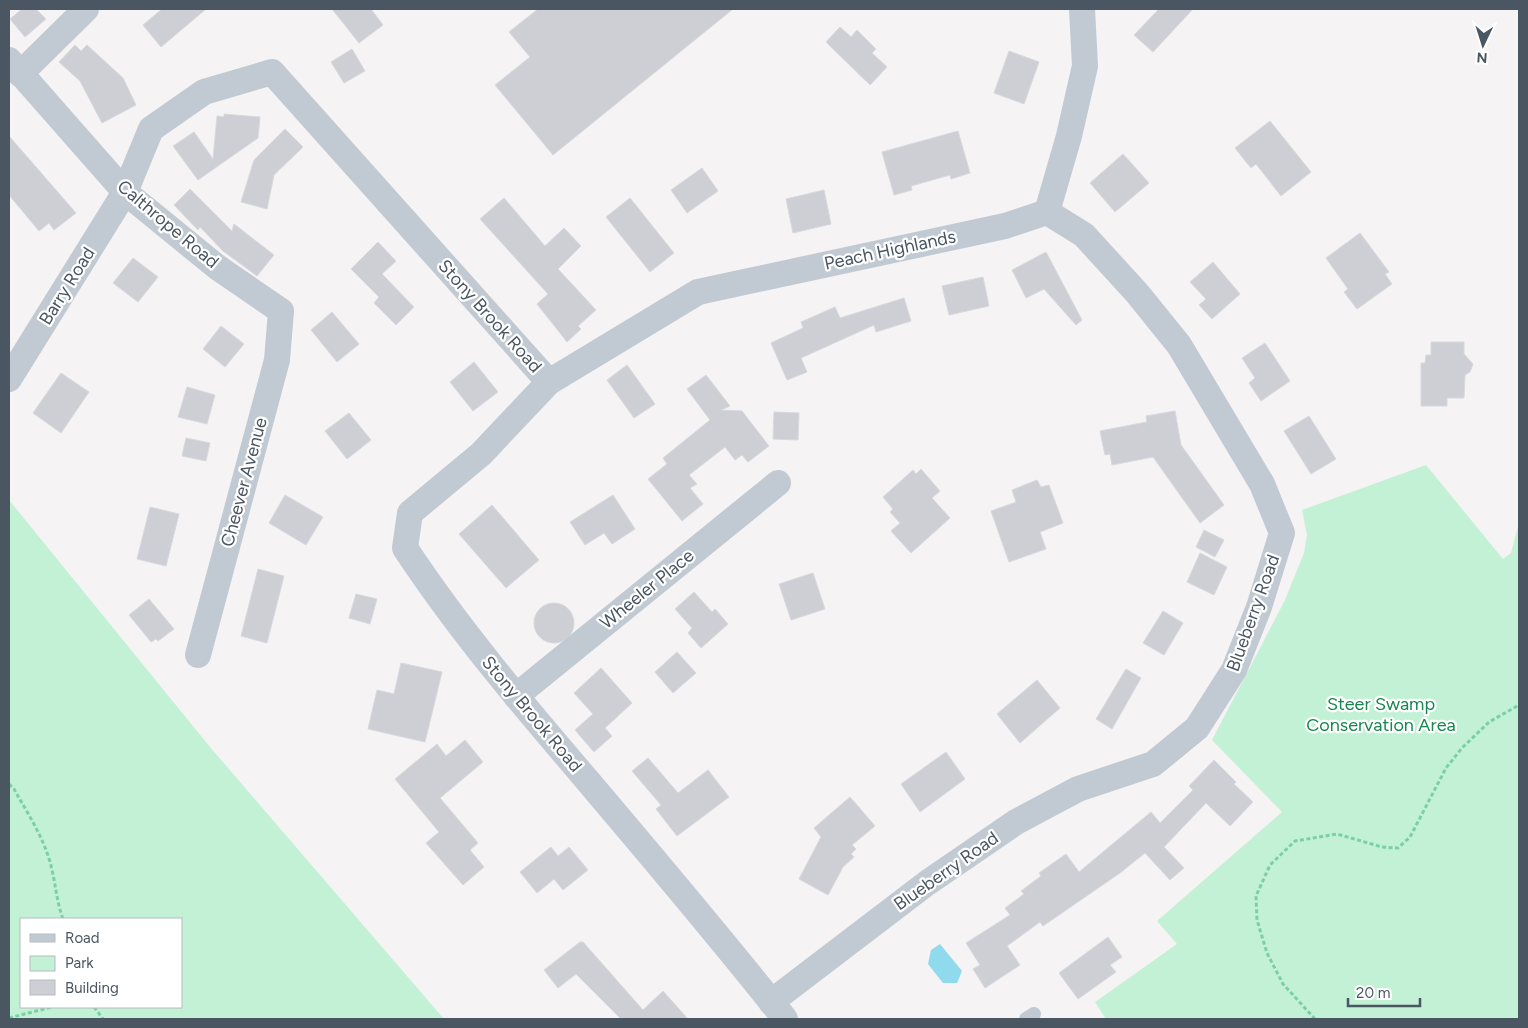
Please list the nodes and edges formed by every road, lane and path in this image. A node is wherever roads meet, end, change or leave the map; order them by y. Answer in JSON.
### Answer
{"nodes":[{"id":1,"x":86,"y":9,"type":"edge"},
{"id":2,"x":1082,"y":9,"type":"edge"},
{"id":3,"x":14,"y":67,"type":"edge"},
{"id":4,"x":125,"y":192,"type":"junction"},
{"id":5,"x":1047,"y":212,"type":"junction"},
{"id":6,"x":279,"y":310,"type":"joint"},
{"id":7,"x":9,"y":379,"type":"edge"},
{"id":8,"x":549,"y":382,"type":"junction"},
{"id":9,"x":778,"y":483,"type":"dead end"},
{"id":10,"x":198,"y":655,"type":"dead end"},
{"id":11,"x":516,"y":696,"type":"junction"},
{"id":12,"x":1519,"y":705,"type":"edge"},
{"id":13,"x":9,"y":784,"type":"edge"},
{"id":14,"x":63,"y":918,"type":"edge"},
{"id":15,"x":48,"y":1008,"type":"edge"},
{"id":16,"x":95,"y":1008,"type":"edge"},
{"id":17,"x":778,"y":1010,"type":"edge"},
{"id":18,"x":9,"y":1018,"type":"edge"},
{"id":19,"x":103,"y":1019,"type":"edge"},
{"id":20,"x":1315,"y":1019,"type":"edge"}],
"edges":[{"from":1,"to":3,"type":"street"},
{"from":2,"to":5,"type":"street"},
{"from":3,"to":4,"type":"street","name":"Calthrope Road"},
{"from":4,"to":6,"type":"street","name":"Calthrope Road"},
{"from":4,"to":7,"type":"street","name":"Barry Road"},
{"from":4,"to":8,"type":"street","name":"Stony Brook Road"},
{"from":5,"to":8,"type":"street","name":"Peach Highlands"},
{"from":5,"to":17,"type":"street","name":"Blueberry Road"},
{"from":6,"to":10,"type":"street","name":"Cheever Avenue"},
{"from":8,"to":11,"type":"street","name":"Stony Brook Road"},
{"from":9,"to":11,"type":"street","name":"Wheeler Place"},
{"from":11,"to":17,"type":"street","name":"Stony Brook Road"},
{"from":12,"to":20,"type":"path"},
{"from":13,"to":14,"type":"path"},
{"from":15,"to":18,"type":"path"},
{"from":16,"to":19,"type":"path"}]}
